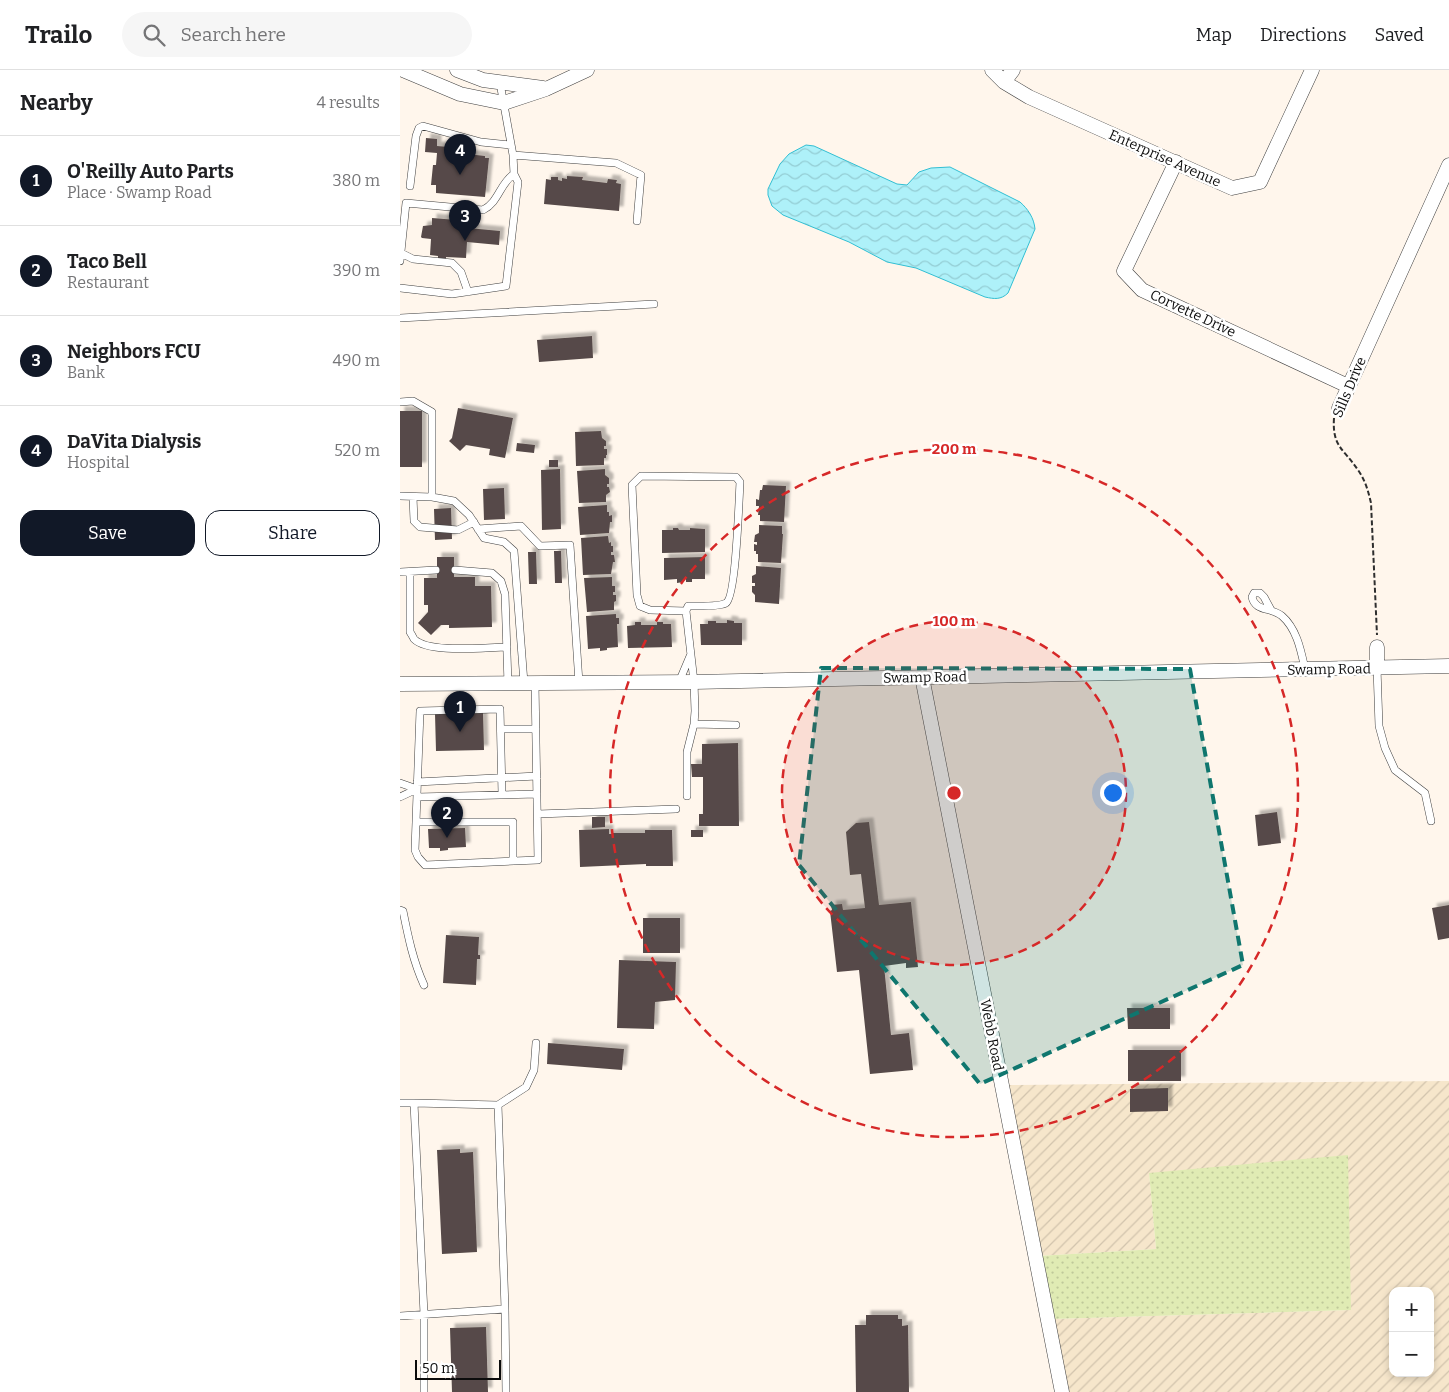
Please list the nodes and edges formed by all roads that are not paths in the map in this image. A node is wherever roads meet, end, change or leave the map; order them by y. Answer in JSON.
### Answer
{"nodes":[{"id":1,"x":403,"y":70,"type":"edge"},
{"id":2,"x":587,"y":70,"type":"edge"},
{"id":3,"x":992,"y":70,"type":"edge"},
{"id":4,"x":1013,"y":70,"type":"edge"},
{"id":5,"x":1312,"y":70,"type":"edge"},
{"id":6,"x":462,"y":71,"type":"edge"},
{"id":7,"x":1004,"y":82,"type":"junction"},
{"id":8,"x":500,"y":83,"type":"junction"},
{"id":9,"x":546,"y":89,"type":"junction"},
{"id":10,"x":504,"y":103,"type":"junction"},
{"id":11,"x":512,"y":145,"type":"junction"},
{"id":12,"x":514,"y":155,"type":"junction"},
{"id":13,"x":1176,"y":162,"type":"junction"},
{"id":14,"x":1449,"y":165,"type":"edge"},
{"id":15,"x":514,"y":174,"type":"junction"},
{"id":16,"x":410,"y":186,"type":"dead end"},
{"id":17,"x":637,"y":221,"type":"dead end"},
{"id":18,"x":400,"y":257,"type":"edge"},
{"id":19,"x":400,"y":288,"type":"edge"},
{"id":20,"x":468,"y":292,"type":"junction"},
{"id":21,"x":654,"y":304,"type":"dead end"},
{"id":22,"x":400,"y":318,"type":"edge"},
{"id":23,"x":1348,"y":386,"type":"junction"},
{"id":24,"x":400,"y":402,"type":"edge"},
{"id":25,"x":1339,"y":408,"type":"road end"},
{"id":26,"x":400,"y":496,"type":"edge"},
{"id":27,"x":413,"y":497,"type":"junction"},
{"id":28,"x":432,"y":497,"type":"junction"},
{"id":29,"x":476,"y":526,"type":"junction"},
{"id":30,"x":436,"y":570,"type":"dead end"},
{"id":31,"x":455,"y":570,"type":"dead end"},
{"id":32,"x":400,"y":572,"type":"edge"},
{"id":33,"x":410,"y":572,"type":"junction"},
{"id":34,"x":1271,"y":610,"type":"dead end"},
{"id":35,"x":686,"y":611,"type":"junction"},
{"id":36,"x":507,"y":647,"type":"junction"},
{"id":37,"x":1377,"y":647,"type":"road end"},
{"id":38,"x":690,"y":656,"type":"junction"},
{"id":39,"x":1449,"y":666,"type":"edge"},
{"id":40,"x":1377,"y":668,"type":"junction"},
{"id":41,"x":1305,"y":669,"type":"junction"},
{"id":42,"x":922,"y":677,"type":"junction"},
{"id":43,"x":679,"y":682,"type":"junction"},
{"id":44,"x":694,"y":682,"type":"junction"},
{"id":45,"x":530,"y":683,"type":"junction"},
{"id":46,"x":579,"y":683,"type":"junction"},
{"id":47,"x":400,"y":684,"type":"edge"},
{"id":48,"x":508,"y":684,"type":"junction"},
{"id":49,"x":694,"y":724,"type":"junction"},
{"id":50,"x":736,"y":725,"type":"dead end"},
{"id":51,"x":501,"y":729,"type":"junction"},
{"id":52,"x":536,"y":729,"type":"junction"},
{"id":53,"x":537,"y":776,"type":"junction"},
{"id":54,"x":502,"y":779,"type":"junction"},
{"id":55,"x":400,"y":783,"type":"edge"},
{"id":56,"x":417,"y":789,"type":"junction"},
{"id":57,"x":502,"y":794,"type":"junction"},
{"id":58,"x":537,"y":794,"type":"junction"},
{"id":59,"x":687,"y":796,"type":"dead end"},
{"id":60,"x":400,"y":797,"type":"edge"},
{"id":61,"x":676,"y":809,"type":"dead end"},
{"id":62,"x":538,"y":814,"type":"junction"},
{"id":63,"x":1431,"y":821,"type":"dead end"},
{"id":64,"x":416,"y":822,"type":"junction"},
{"id":65,"x":513,"y":861,"type":"junction"},
{"id":66,"x":400,"y":910,"type":"edge"},
{"id":67,"x":424,"y":984,"type":"dead end"},
{"id":68,"x":536,"y":1043,"type":"dead end"},
{"id":69,"x":400,"y":1103,"type":"edge"},
{"id":70,"x":414,"y":1103,"type":"junction"},
{"id":71,"x":498,"y":1105,"type":"junction"},
{"id":72,"x":505,"y":1310,"type":"junction"},
{"id":73,"x":424,"y":1314,"type":"junction"},
{"id":74,"x":400,"y":1316,"type":"edge"},
{"id":75,"x":424,"y":1392,"type":"edge"},
{"id":76,"x":506,"y":1392,"type":"edge"},
{"id":77,"x":1062,"y":1392,"type":"edge"}],
"edges":[{"from":1,"to":10,"type":"street"},
{"from":2,"to":9,"type":"street"},
{"from":3,"to":7,"type":"street","name":"Enterprise Avenue"},
{"from":4,"to":7,"type":"street"},
{"from":5,"to":13,"type":"street","name":"Enterprise Avenue"},
{"from":6,"to":8,"type":"street"},
{"from":7,"to":13,"type":"street","name":"Enterprise Avenue"},
{"from":8,"to":9,"type":"street"},
{"from":8,"to":10,"type":"lane"},
{"from":9,"to":10,"type":"street"},
{"from":10,"to":11,"type":"lane"},
{"from":11,"to":12,"type":"lane"},
{"from":11,"to":16,"type":"lane"},
{"from":12,"to":15,"type":"lane"},
{"from":12,"to":17,"type":"lane"},
{"from":13,"to":23,"type":"street","name":"Corvette Drive"},
{"from":14,"to":23,"type":"street","name":"Sills Drive"},
{"from":15,"to":18,"type":"lane"},
{"from":15,"to":20,"type":"lane"},
{"from":18,"to":20,"type":"lane"},
{"from":19,"to":20,"type":"lane"},
{"from":21,"to":22,"type":"lane"},
{"from":23,"to":25,"type":"street","name":"Sills Drive"},
{"from":24,"to":28,"type":"lane"},
{"from":26,"to":27,"type":"lane"},
{"from":27,"to":28,"type":"lane"},
{"from":27,"to":29,"type":"lane"},
{"from":28,"to":29,"type":"lane"},
{"from":29,"to":45,"type":"lane"},
{"from":29,"to":46,"type":"lane"},
{"from":30,"to":33,"type":"lane"},
{"from":31,"to":36,"type":"lane"},
{"from":32,"to":33,"type":"lane"},
{"from":33,"to":36,"type":"lane"},
{"from":34,"to":41,"type":"lane"},
{"from":35,"to":35,"type":"lane"},
{"from":35,"to":38,"type":"lane"},
{"from":36,"to":48,"type":"lane"},
{"from":37,"to":40,"type":"street"},
{"from":38,"to":43,"type":"lane"},
{"from":38,"to":44,"type":"lane"},
{"from":39,"to":40,"type":"street","name":"Swamp Road"},
{"from":40,"to":41,"type":"street","name":"Swamp Road"},
{"from":40,"to":63,"type":"lane"},
{"from":41,"to":42,"type":"street","name":"Swamp Road"},
{"from":42,"to":44,"type":"street","name":"Swamp Road"},
{"from":42,"to":77,"type":"street","name":"Webb Road"},
{"from":43,"to":44,"type":"street","name":"Swamp Road"},
{"from":43,"to":46,"type":"street","name":"Swamp Road"},
{"from":44,"to":49,"type":"lane"},
{"from":45,"to":46,"type":"street","name":"Swamp Road"},
{"from":45,"to":48,"type":"street","name":"Swamp Road"},
{"from":45,"to":52,"type":"lane"},
{"from":47,"to":48,"type":"street","name":"Swamp Road"},
{"from":49,"to":50,"type":"lane"},
{"from":49,"to":59,"type":"lane"},
{"from":51,"to":52,"type":"lane"},
{"from":51,"to":54,"type":"lane"},
{"from":51,"to":56,"type":"lane"},
{"from":52,"to":53,"type":"lane"},
{"from":53,"to":54,"type":"lane"},
{"from":53,"to":58,"type":"lane"},
{"from":54,"to":56,"type":"lane"},
{"from":54,"to":57,"type":"lane"},
{"from":55,"to":56,"type":"lane"},
{"from":56,"to":57,"type":"lane"},
{"from":56,"to":60,"type":"lane"},
{"from":56,"to":64,"type":"lane"},
{"from":57,"to":58,"type":"lane"},
{"from":58,"to":62,"type":"lane"},
{"from":61,"to":62,"type":"lane"},
{"from":62,"to":65,"type":"lane"},
{"from":64,"to":65,"type":"lane"},
{"from":64,"to":65,"type":"lane"},
{"from":66,"to":67,"type":"lane"},
{"from":68,"to":71,"type":"lane"},
{"from":69,"to":70,"type":"lane"},
{"from":70,"to":71,"type":"lane"},
{"from":70,"to":73,"type":"lane"},
{"from":71,"to":72,"type":"lane"},
{"from":72,"to":73,"type":"lane"},
{"from":72,"to":76,"type":"lane"},
{"from":73,"to":74,"type":"lane"},
{"from":73,"to":75,"type":"lane"}]}
